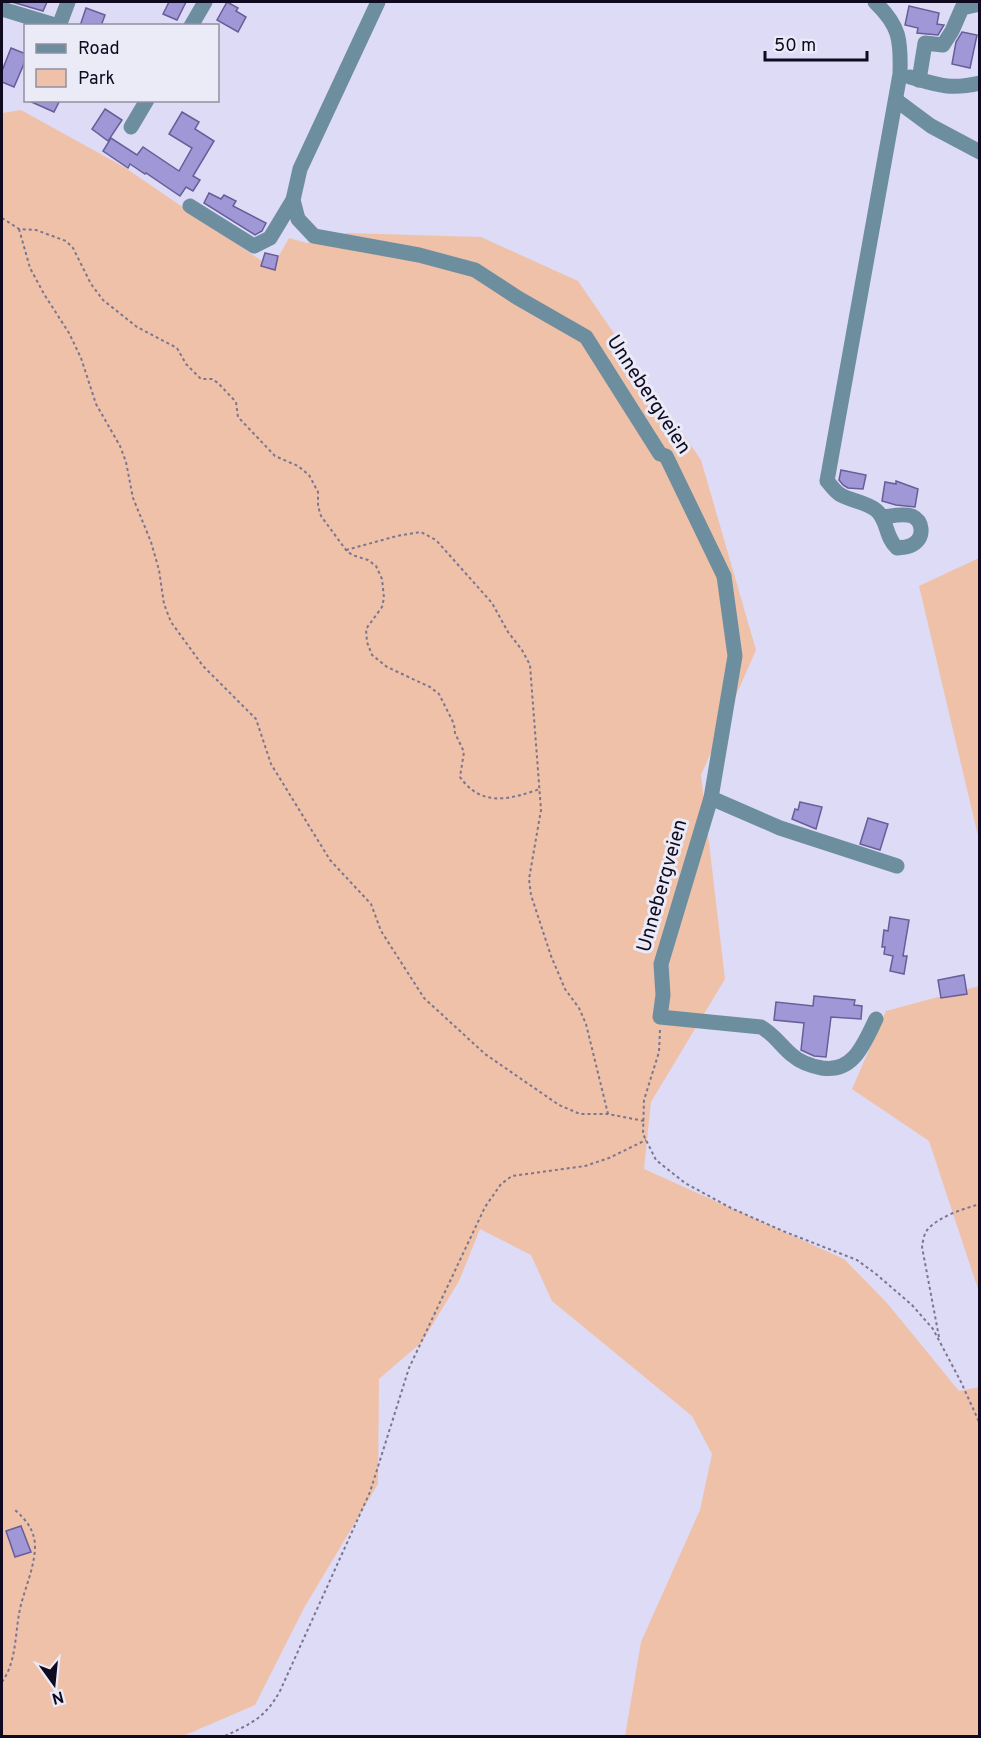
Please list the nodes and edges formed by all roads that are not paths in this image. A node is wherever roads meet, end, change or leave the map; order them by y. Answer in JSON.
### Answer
{"nodes":[{"id":1,"x":68,"y":2,"type":"edge"},
{"id":2,"x":205,"y":2,"type":"edge"},
{"id":3,"x":378,"y":2,"type":"edge"},
{"id":4,"x":875,"y":2,"type":"edge"},
{"id":5,"x":980,"y":4,"type":"edge"},
{"id":6,"x":2,"y":9,"type":"edge"},
{"id":7,"x":52,"y":24,"type":"edge"},
{"id":8,"x":60,"y":24,"type":"edge"},
{"id":9,"x":192,"y":24,"type":"edge"},
{"id":10,"x":900,"y":74,"type":"junction"},
{"id":11,"x":919,"y":80,"type":"junction"},
{"id":12,"x":980,"y":83,"type":"edge"},
{"id":13,"x":896,"y":100,"type":"junction"},
{"id":14,"x":146,"y":102,"type":"edge"},
{"id":15,"x":131,"y":127,"type":"dead end"},
{"id":16,"x":980,"y":152,"type":"edge"},
{"id":17,"x":293,"y":200,"type":"junction"},
{"id":18,"x":190,"y":207,"type":"dead end"},
{"id":19,"x":884,"y":518,"type":"dead end"},
{"id":20,"x":711,"y":798,"type":"junction"},
{"id":21,"x":897,"y":866,"type":"dead end"},
{"id":22,"x":876,"y":1019,"type":"dead end"}],
"edges":[{"from":1,"to":8,"type":"street"},
{"from":2,"to":9,"type":"street"},
{"from":3,"to":17,"type":"street"},
{"from":4,"to":10,"type":"street"},
{"from":5,"to":11,"type":"street"},
{"from":6,"to":7,"type":"street"},
{"from":10,"to":11,"type":"street"},
{"from":10,"to":13,"type":"street"},
{"from":11,"to":12,"type":"street"},
{"from":13,"to":16,"type":"street"},
{"from":13,"to":19,"type":"street"},
{"from":14,"to":15,"type":"street"},
{"from":17,"to":18,"type":"street"},
{"from":17,"to":20,"type":"street","name":"Unnebergveien"},
{"from":20,"to":21,"type":"street"},
{"from":20,"to":22,"type":"street","name":"Unnebergveien"}]}
